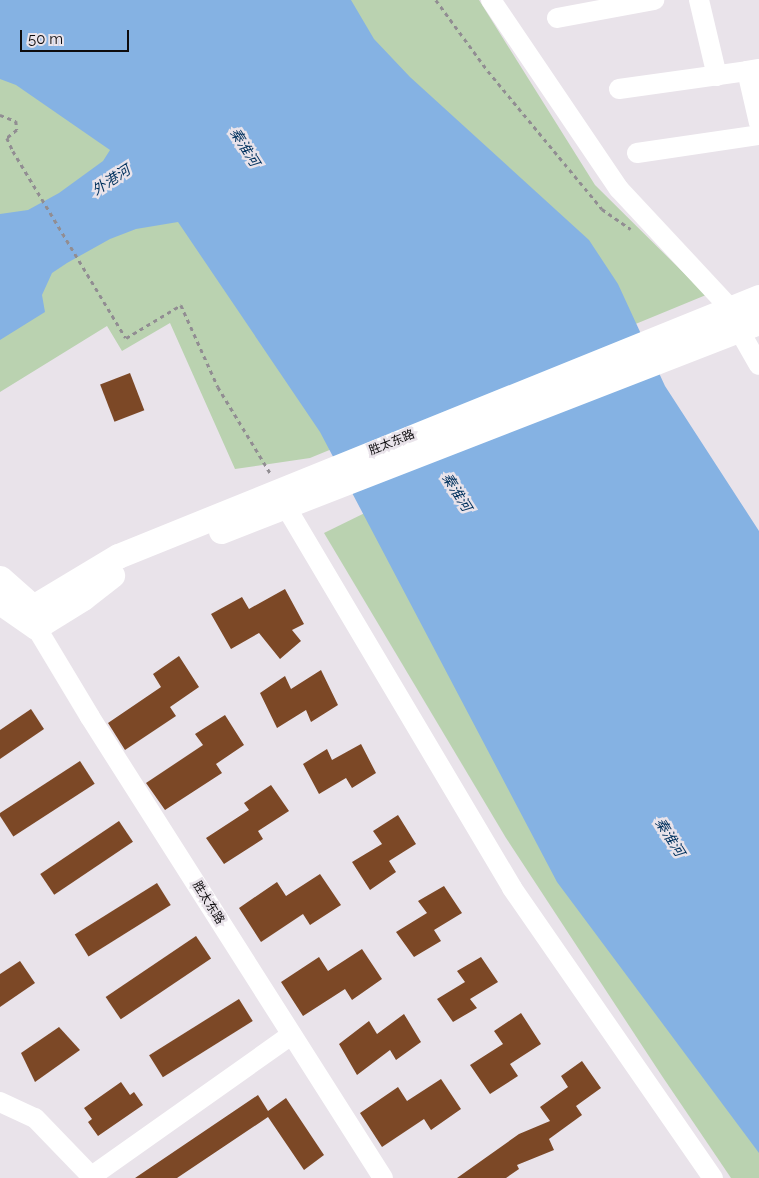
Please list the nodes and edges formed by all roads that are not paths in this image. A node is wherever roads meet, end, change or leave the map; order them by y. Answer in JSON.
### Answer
{"nodes":[{"id":1,"x":491,"y":0,"type":"edge"},
{"id":2,"x":654,"y":0,"type":"edge"},
{"id":3,"x":699,"y":0,"type":"edge"},
{"id":4,"x":557,"y":18,"type":"dead end"},
{"id":5,"x":753,"y":70,"type":"edge"},
{"id":6,"x":717,"y":76,"type":"junction"},
{"id":7,"x":619,"y":89,"type":"dead end"},
{"id":8,"x":759,"y":123,"type":"edge"},
{"id":9,"x":759,"y":135,"type":"edge"},
{"id":10,"x":637,"y":153,"type":"dead end"},
{"id":11,"x":759,"y":297,"type":"edge"},
{"id":12,"x":742,"y":320,"type":"edge"},
{"id":13,"x":759,"y":365,"type":"edge"},
{"id":14,"x":292,"y":493,"type":"junction"},
{"id":15,"x":0,"y":578,"type":"edge"},
{"id":16,"x":0,"y":602,"type":"edge"},
{"id":17,"x":35,"y":617,"type":"junction"},
{"id":18,"x":292,"y":1035,"type":"junction"},
{"id":19,"x":0,"y":1102,"type":"edge"},
{"id":20,"x":92,"y":1177,"type":"edge"},
{"id":21,"x":383,"y":1178,"type":"edge"},
{"id":22,"x":713,"y":1178,"type":"edge"}],
"edges":[{"from":1,"to":12,"type":"street"},
{"from":2,"to":4,"type":"street"},
{"from":3,"to":6,"type":"street"},
{"from":5,"to":6,"type":"street"},
{"from":5,"to":8,"type":"street"},
{"from":6,"to":7,"type":"street"},
{"from":9,"to":10,"type":"street"},
{"from":11,"to":12,"type":"main road","name":"胜太东路"},
{"from":12,"to":13,"type":"street"},
{"from":12,"to":14,"type":"main road","name":"胜太东路"},
{"from":14,"to":17,"type":"main road","name":"胜太东路"},
{"from":14,"to":22,"type":"street"},
{"from":15,"to":17,"type":"main road","name":"胜太东路"},
{"from":16,"to":17,"type":"main road","name":"胜太东路"},
{"from":17,"to":18,"type":"street","name":"胜太东路"},
{"from":18,"to":20,"type":"street"},
{"from":18,"to":21,"type":"street","name":"胜太东路"},
{"from":19,"to":20,"type":"street"}]}
